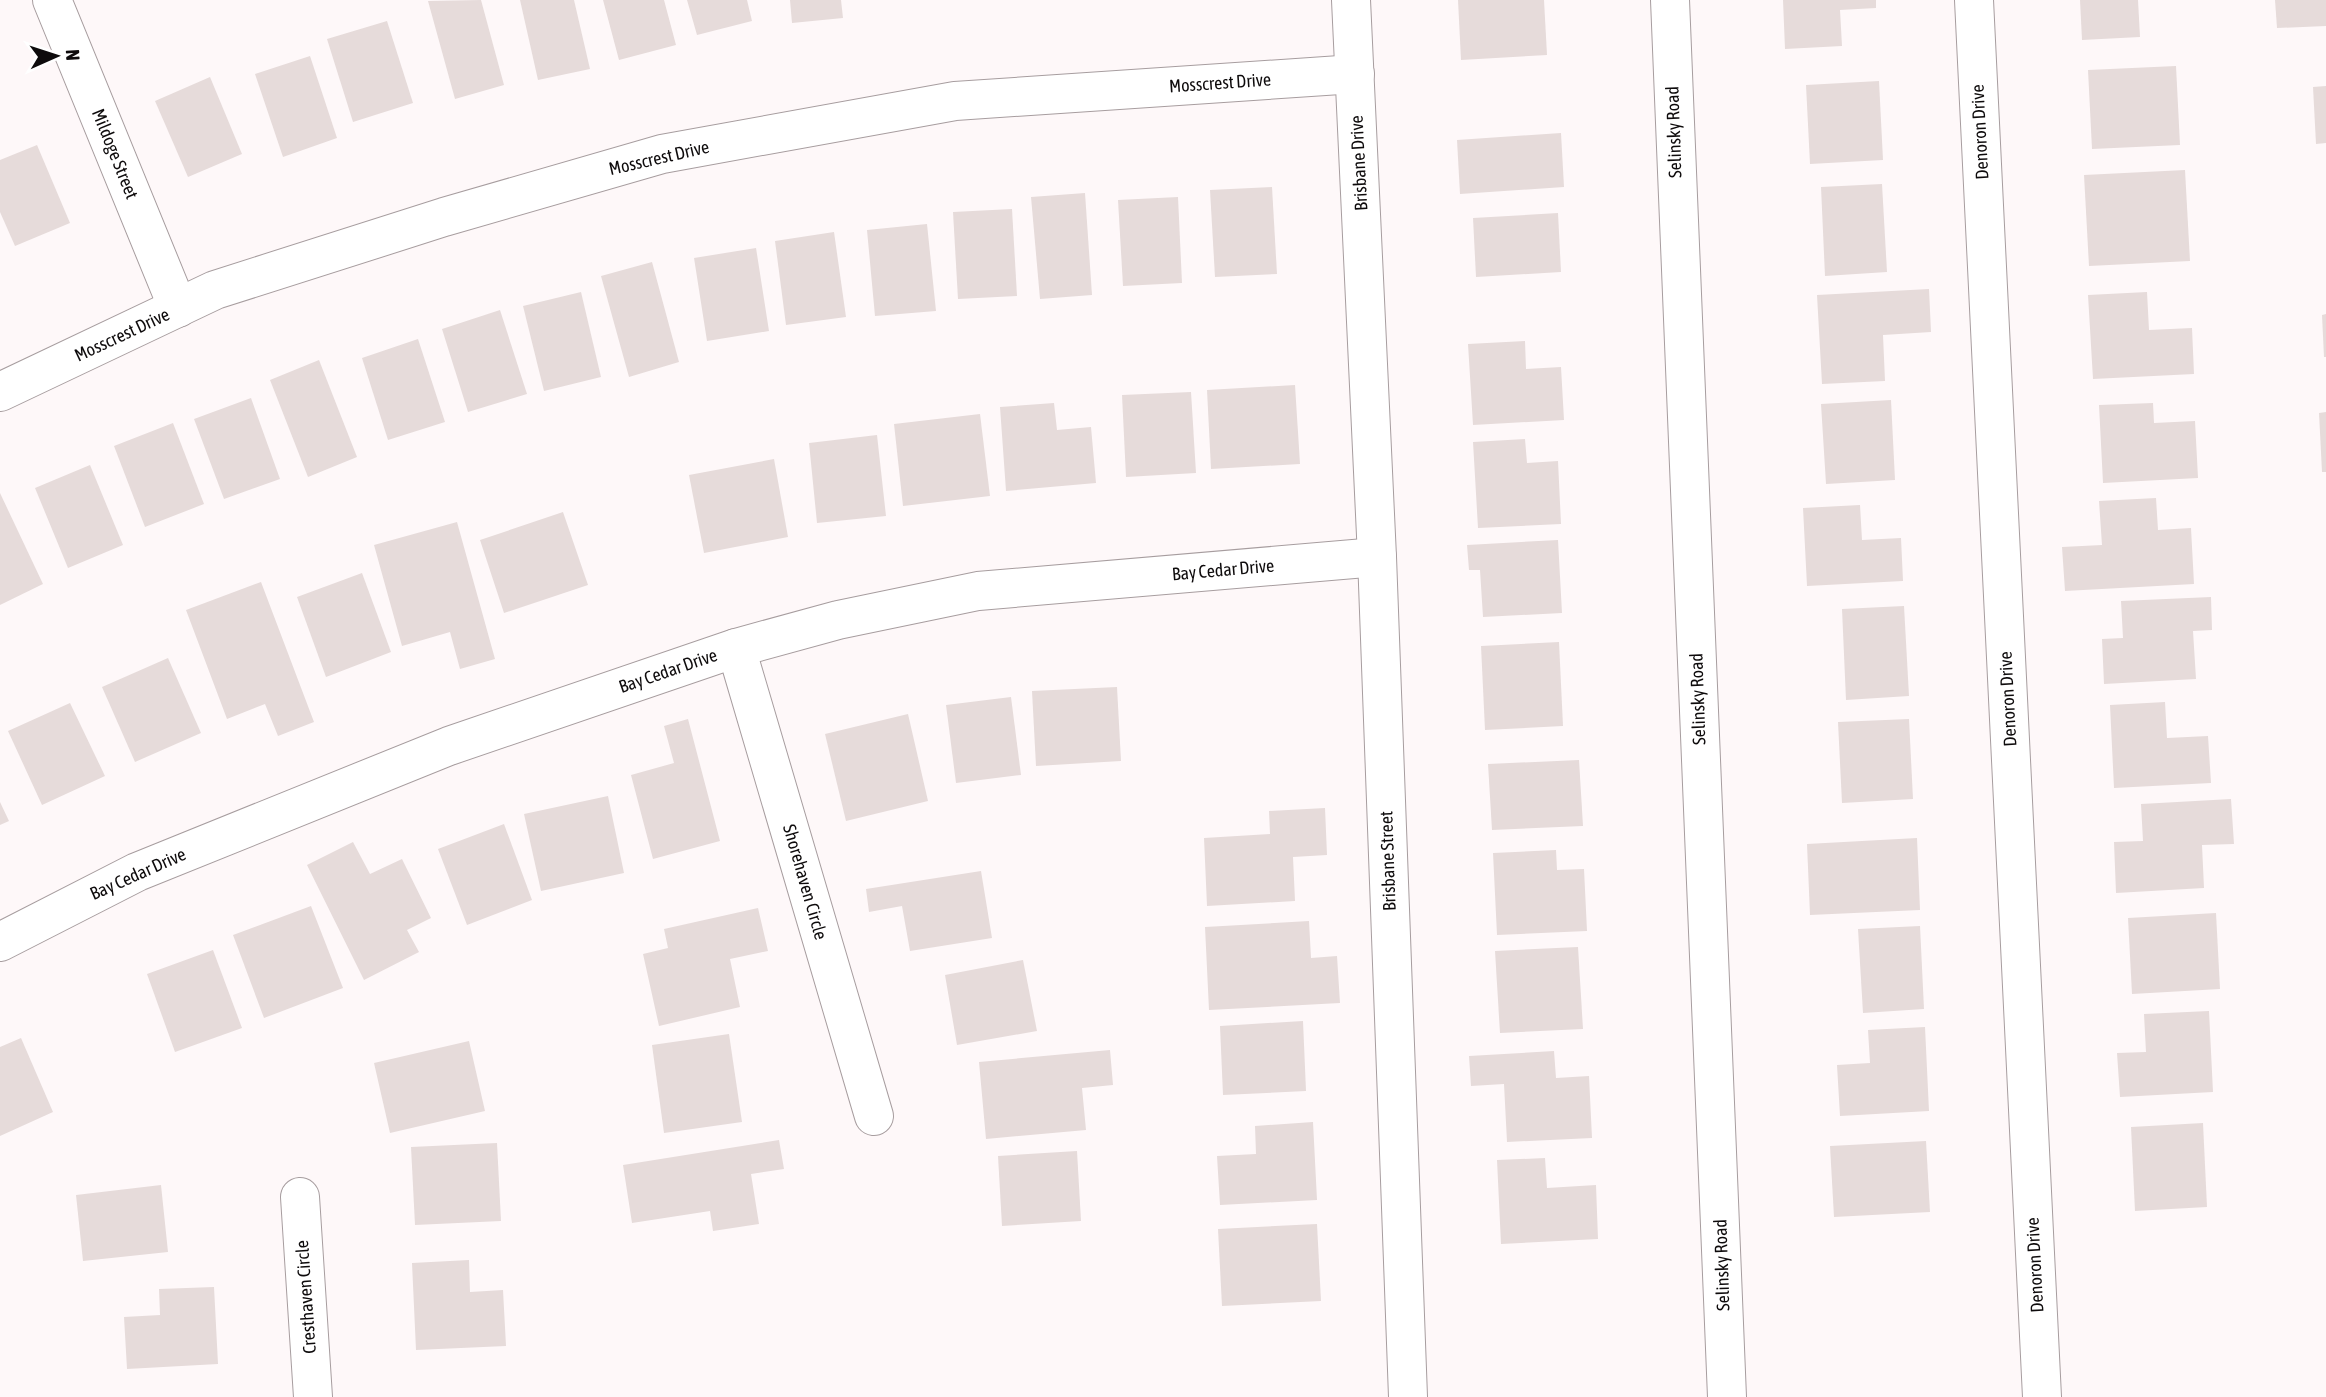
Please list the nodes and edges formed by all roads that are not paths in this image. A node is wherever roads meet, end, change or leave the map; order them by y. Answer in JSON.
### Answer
{"nodes":[{"id":1,"x":52,"y":0,"type":"edge"},
{"id":2,"x":1352,"y":0,"type":"edge"},
{"id":3,"x":1670,"y":0,"type":"edge"},
{"id":4,"x":1974,"y":0,"type":"edge"},
{"id":5,"x":1355,"y":74,"type":"junction"},
{"id":6,"x":178,"y":308,"type":"junction"},
{"id":7,"x":1366,"y":326,"type":"joint"},
{"id":8,"x":0,"y":392,"type":"edge"},
{"id":9,"x":1377,"y":557,"type":"junction"},
{"id":10,"x":736,"y":648,"type":"junction"},
{"id":11,"x":0,"y":942,"type":"edge"},
{"id":12,"x":874,"y":1116,"type":"dead end"},
{"id":13,"x":300,"y":1198,"type":"dead end"},
{"id":14,"x":313,"y":1397,"type":"edge"},
{"id":15,"x":1408,"y":1397,"type":"edge"},
{"id":16,"x":1727,"y":1397,"type":"edge"},
{"id":17,"x":2042,"y":1397,"type":"edge"}],
"edges":[{"from":1,"to":6,"type":"street","name":"Mildoge Street"},
{"from":2,"to":5,"type":"street","name":"Brisbane Drive"},
{"from":3,"to":16,"type":"street","name":"Selinsky Road"},
{"from":4,"to":17,"type":"street","name":"Denoron Drive"},
{"from":5,"to":6,"type":"street","name":"Mosscrest Drive"},
{"from":5,"to":7,"type":"street","name":"Brisbane Drive"},
{"from":6,"to":8,"type":"street","name":"Mosscrest Drive"},
{"from":7,"to":9,"type":"street","name":"Brisbane Street"},
{"from":9,"to":10,"type":"street","name":"Bay Cedar Drive"},
{"from":9,"to":15,"type":"street","name":"Brisbane Street"},
{"from":10,"to":11,"type":"street","name":"Bay Cedar Drive"},
{"from":10,"to":12,"type":"street","name":"Shorehaven Circle"},
{"from":13,"to":14,"type":"street","name":"Cresthaven Circle"}]}
